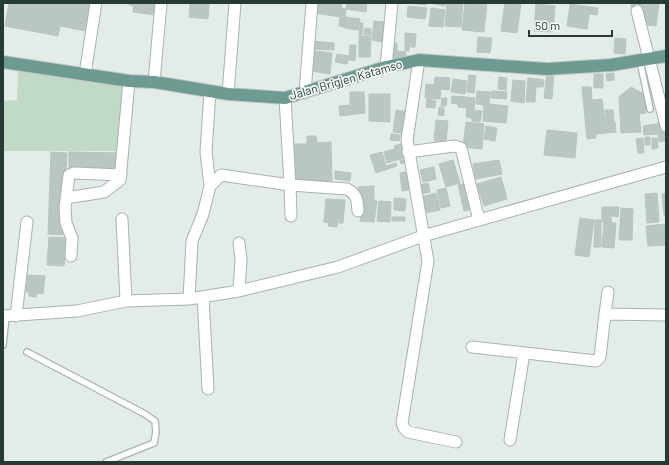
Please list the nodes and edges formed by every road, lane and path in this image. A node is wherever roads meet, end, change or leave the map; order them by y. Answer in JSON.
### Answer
{"nodes":[{"id":1,"x":96,"y":3,"type":"edge"},
{"id":2,"x":161,"y":3,"type":"edge"},
{"id":3,"x":235,"y":3,"type":"edge"},
{"id":4,"x":312,"y":3,"type":"edge"},
{"id":5,"x":392,"y":3,"type":"edge"},
{"id":6,"x":637,"y":11,"type":"dead end"},
{"id":7,"x":666,"y":56,"type":"edge"},
{"id":8,"x":419,"y":60,"type":"junction"},
{"id":9,"x":645,"y":60,"type":"junction"},
{"id":10,"x":3,"y":62,"type":"edge"},
{"id":11,"x":386,"y":67,"type":"junction"},
{"id":12,"x":85,"y":74,"type":"junction"},
{"id":13,"x":129,"y":81,"type":"junction"},
{"id":14,"x":154,"y":82,"type":"junction"},
{"id":15,"x":210,"y":91,"type":"junction"},
{"id":16,"x":305,"y":93,"type":"junction"},
{"id":17,"x":228,"y":94,"type":"junction"},
{"id":18,"x":285,"y":98,"type":"junction"},
{"id":19,"x":650,"y":109,"type":"dead end"},
{"id":20,"x":666,"y":126,"type":"edge"},
{"id":21,"x":408,"y":152,"type":"junction"},
{"id":22,"x":666,"y":167,"type":"edge"},
{"id":23,"x":121,"y":175,"type":"junction"},
{"id":24,"x":290,"y":185,"type":"junction"},
{"id":25,"x":210,"y":186,"type":"junction"},
{"id":26,"x":66,"y":198,"type":"junction"},
{"id":27,"x":358,"y":211,"type":"dead end"},
{"id":28,"x":291,"y":216,"type":"dead end"},
{"id":29,"x":122,"y":219,"type":"dead end"},
{"id":30,"x":479,"y":220,"type":"junction"},
{"id":31,"x":27,"y":222,"type":"dead end"},
{"id":32,"x":423,"y":236,"type":"junction"},
{"id":33,"x":239,"y":243,"type":"dead end"},
{"id":34,"x":71,"y":256,"type":"dead end"},
{"id":35,"x":239,"y":291,"type":"junction"},
{"id":36,"x":608,"y":292,"type":"dead end"},
{"id":37,"x":203,"y":297,"type":"junction"},
{"id":38,"x":189,"y":299,"type":"junction"},
{"id":39,"x":126,"y":301,"type":"junction"},
{"id":40,"x":605,"y":314,"type":"junction"},
{"id":41,"x":666,"y":315,"type":"edge"},
{"id":42,"x":9,"y":316,"type":"edge"},
{"id":43,"x":3,"y":346,"type":"edge"},
{"id":44,"x":472,"y":347,"type":"dead end"},
{"id":45,"x":27,"y":352,"type":"dead end"},
{"id":46,"x":524,"y":354,"type":"junction"},
{"id":47,"x":208,"y":389,"type":"dead end"},
{"id":48,"x":510,"y":440,"type":"dead end"},
{"id":49,"x":456,"y":442,"type":"dead end"},
{"id":50,"x":106,"y":462,"type":"edge"}],
"edges":[{"from":1,"to":12,"type":"street"},
{"from":2,"to":14,"type":"street"},
{"from":3,"to":17,"type":"street"},
{"from":4,"to":16,"type":"street"},
{"from":5,"to":11,"type":"street"},
{"from":6,"to":9,"type":"street"},
{"from":7,"to":9,"type":"main road","name":"Jalan Brigjen Katamso"},
{"from":8,"to":9,"type":"main road","name":"Jalan Brigjen Katamso"},
{"from":8,"to":11,"type":"main road","name":"Jalan Brigjen Katamso"},
{"from":8,"to":21,"type":"street"},
{"from":9,"to":19,"type":"lane"},
{"from":9,"to":20,"type":"street"},
{"from":10,"to":12,"type":"main road","name":"Jalan Brigjen Katamso"},
{"from":11,"to":16,"type":"main road","name":"Jalan Brigjen Katamso"},
{"from":12,"to":13,"type":"main road","name":"Jalan Brigjen Katamso"},
{"from":13,"to":14,"type":"main road","name":"Jalan Brigjen Katamso"},
{"from":13,"to":23,"type":"street"},
{"from":14,"to":15,"type":"main road","name":"Jalan Brigjen Katamso"},
{"from":15,"to":17,"type":"main road","name":"Jalan Brigjen Katamso"},
{"from":15,"to":25,"type":"street"},
{"from":16,"to":18,"type":"main road","name":"Jalan Brigjen Katamso"},
{"from":17,"to":18,"type":"main road","name":"Jalan Brigjen Katamso"},
{"from":18,"to":24,"type":"street"},
{"from":21,"to":30,"type":"street"},
{"from":21,"to":32,"type":"street"},
{"from":22,"to":30,"type":"street"},
{"from":23,"to":26,"type":"street"},
{"from":23,"to":26,"type":"street"},
{"from":24,"to":25,"type":"street"},
{"from":24,"to":27,"type":"street"},
{"from":24,"to":28,"type":"street"},
{"from":25,"to":38,"type":"street"},
{"from":26,"to":34,"type":"street"},
{"from":29,"to":39,"type":"street"},
{"from":30,"to":32,"type":"street"},
{"from":31,"to":42,"type":"street"},
{"from":32,"to":35,"type":"street"},
{"from":32,"to":49,"type":"street"},
{"from":33,"to":35,"type":"street"},
{"from":35,"to":37,"type":"street"},
{"from":36,"to":40,"type":"street"},
{"from":37,"to":38,"type":"street"},
{"from":37,"to":47,"type":"street"},
{"from":38,"to":39,"type":"street"},
{"from":39,"to":42,"type":"street"},
{"from":40,"to":41,"type":"street"},
{"from":40,"to":46,"type":"street"},
{"from":42,"to":43,"type":"lane"},
{"from":44,"to":46,"type":"street"},
{"from":45,"to":50,"type":"lane"},
{"from":46,"to":48,"type":"street"}]}
